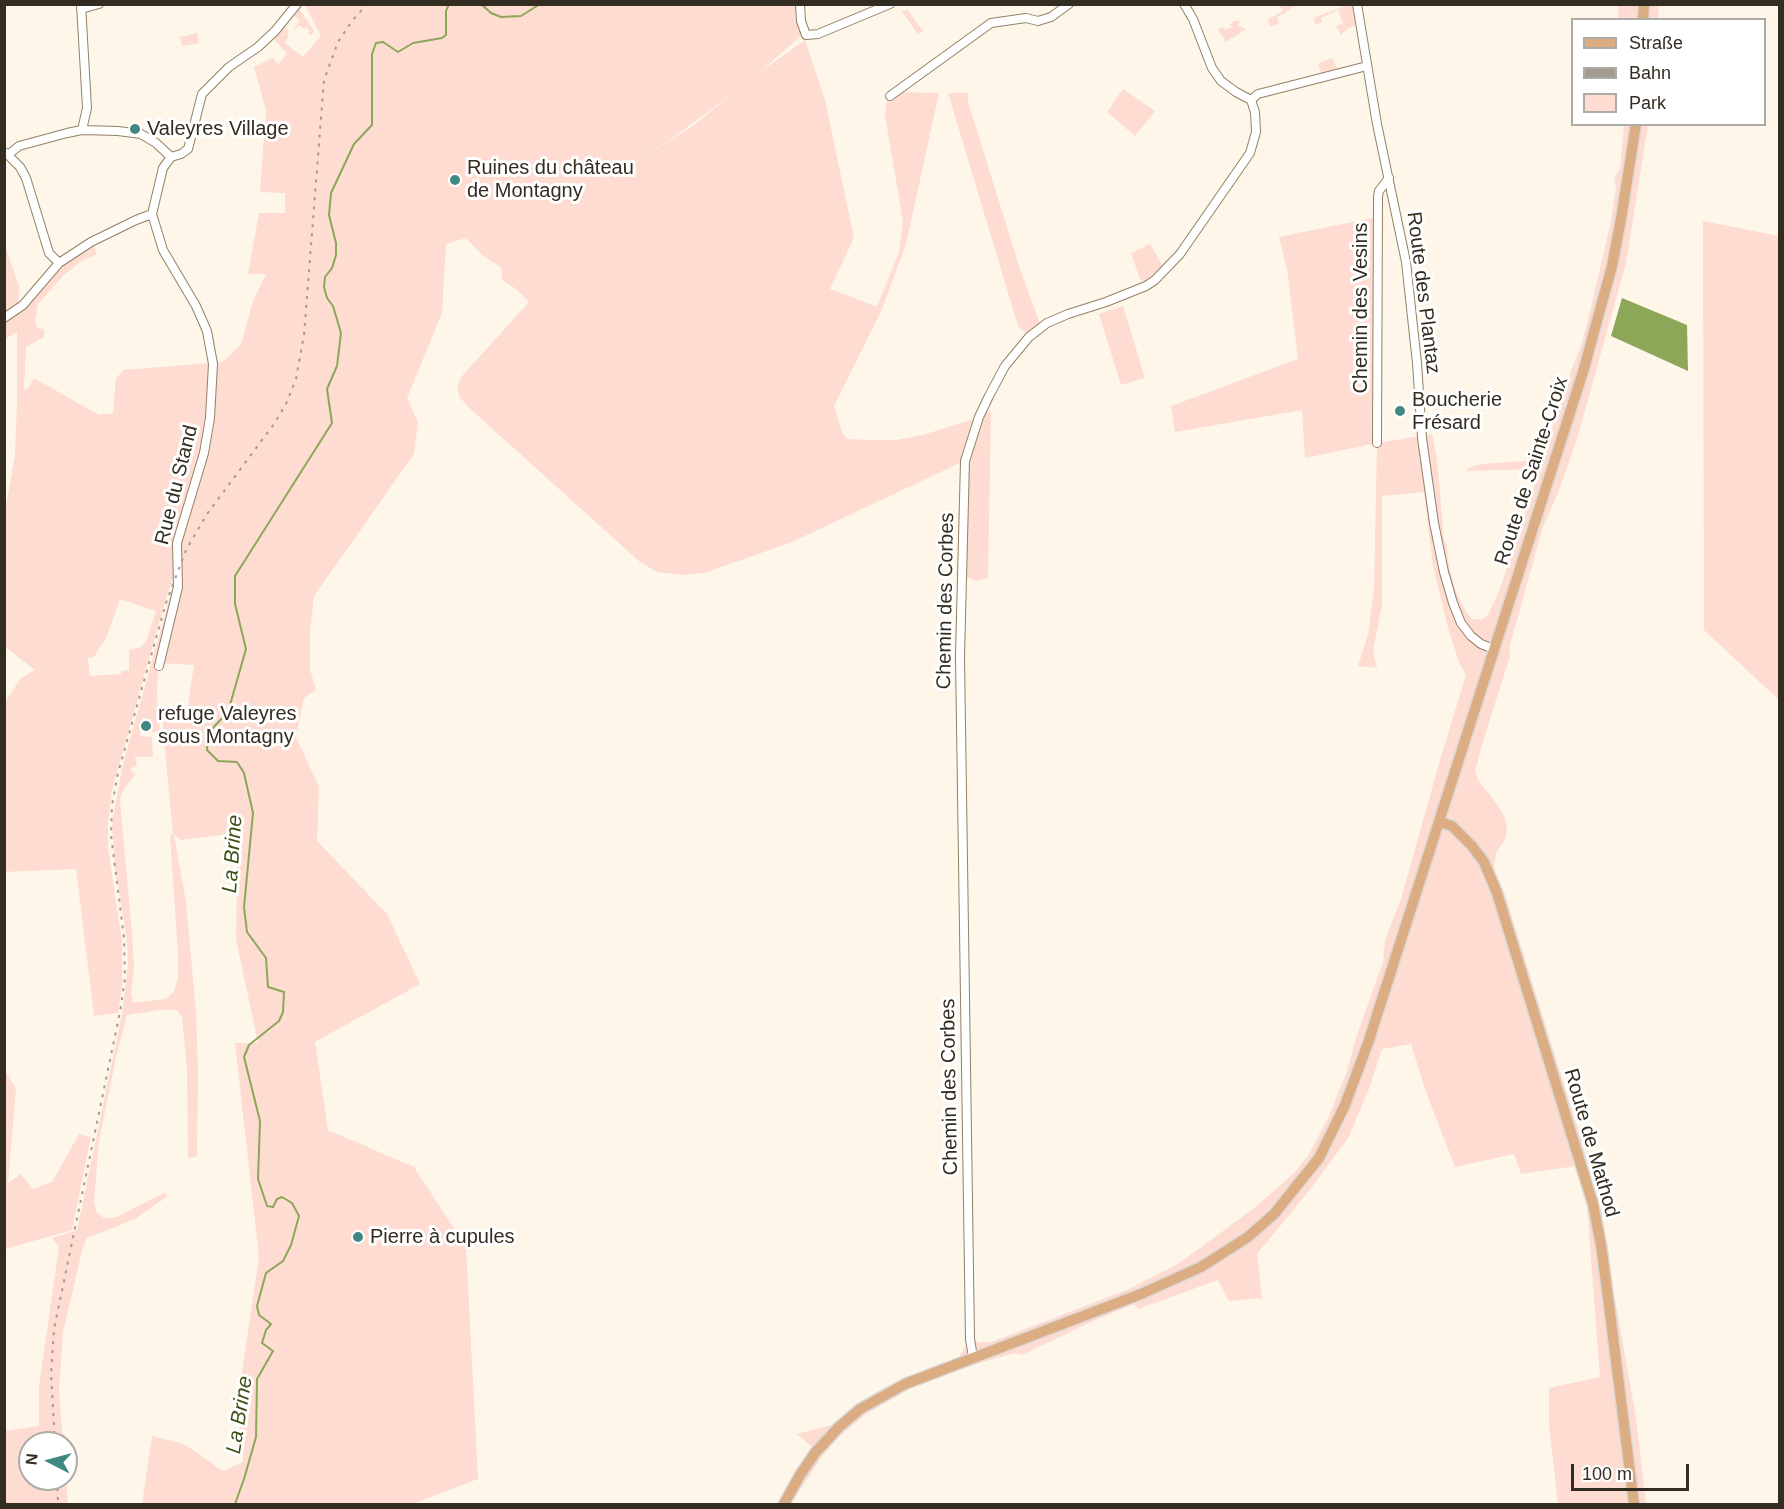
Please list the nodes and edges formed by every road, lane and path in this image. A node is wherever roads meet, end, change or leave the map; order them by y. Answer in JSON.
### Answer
{"nodes":[{"id":1,"x":99,"y":4,"type":"edge"},
{"id":2,"x":297,"y":4,"type":"edge"},
{"id":3,"x":800,"y":4,"type":"edge"},
{"id":4,"x":890,"y":4,"type":"edge"},
{"id":5,"x":1069,"y":4,"type":"edge"},
{"id":6,"x":1184,"y":4,"type":"edge"},
{"id":7,"x":1357,"y":4,"type":"edge"},
{"id":8,"x":81,"y":7,"type":"edge"},
{"id":9,"x":1367,"y":66,"type":"junction"},
{"id":10,"x":890,"y":96,"type":"dead end"},
{"id":11,"x":1251,"y":100,"type":"junction"},
{"id":12,"x":1636,"y":126,"type":"edge"},
{"id":13,"x":82,"y":130,"type":"junction"},
{"id":14,"x":7,"y":154,"type":"edge"},
{"id":15,"x":171,"y":157,"type":"junction"},
{"id":16,"x":1389,"y":178,"type":"junction"},
{"id":17,"x":152,"y":214,"type":"junction"},
{"id":18,"x":59,"y":263,"type":"junction"},
{"id":19,"x":4,"y":318,"type":"edge"},
{"id":20,"x":1377,"y":443,"type":"dead end"},
{"id":21,"x":1494,"y":649,"type":"junction"},
{"id":22,"x":159,"y":666,"type":"dead end"},
{"id":23,"x":1440,"y":822,"type":"junction"},
{"id":24,"x":973,"y":1357,"type":"junction"},
{"id":25,"x":784,"y":1504,"type":"edge"},
{"id":26,"x":1634,"y":1504,"type":"edge"}],
"edges":[{"from":1,"to":8,"type":"street"},
{"from":2,"to":15,"type":"street"},
{"from":3,"to":4,"type":"street"},
{"from":5,"to":10,"type":"street"},
{"from":6,"to":11,"type":"street"},
{"from":7,"to":9,"type":"street","name":"Route des Plantaz"},
{"from":8,"to":13,"type":"street"},
{"from":9,"to":11,"type":"street"},
{"from":9,"to":16,"type":"street","name":"Route des Plantaz"},
{"from":11,"to":24,"type":"street","name":"Chemin des Corbes"},
{"from":12,"to":21,"type":"main road","name":"Route de Sainte-Croix"},
{"from":13,"to":14,"type":"street"},
{"from":13,"to":15,"type":"street"},
{"from":14,"to":18,"type":"street"},
{"from":15,"to":17,"type":"street"},
{"from":16,"to":20,"type":"street","name":"Chemin des Vesins"},
{"from":16,"to":21,"type":"street","name":"Route des Plantaz"},
{"from":17,"to":18,"type":"street"},
{"from":17,"to":22,"type":"street","name":"Rue du Stand"},
{"from":18,"to":19,"type":"street"},
{"from":21,"to":23,"type":"main road","name":"Route de Sainte-Croix"},
{"from":23,"to":24,"type":"main road","name":"Route de Sainte-Croix"},
{"from":23,"to":26,"type":"main road","name":"Route de Mathod"},
{"from":24,"to":25,"type":"main road","name":"Route de Sainte-Croix"}]}
